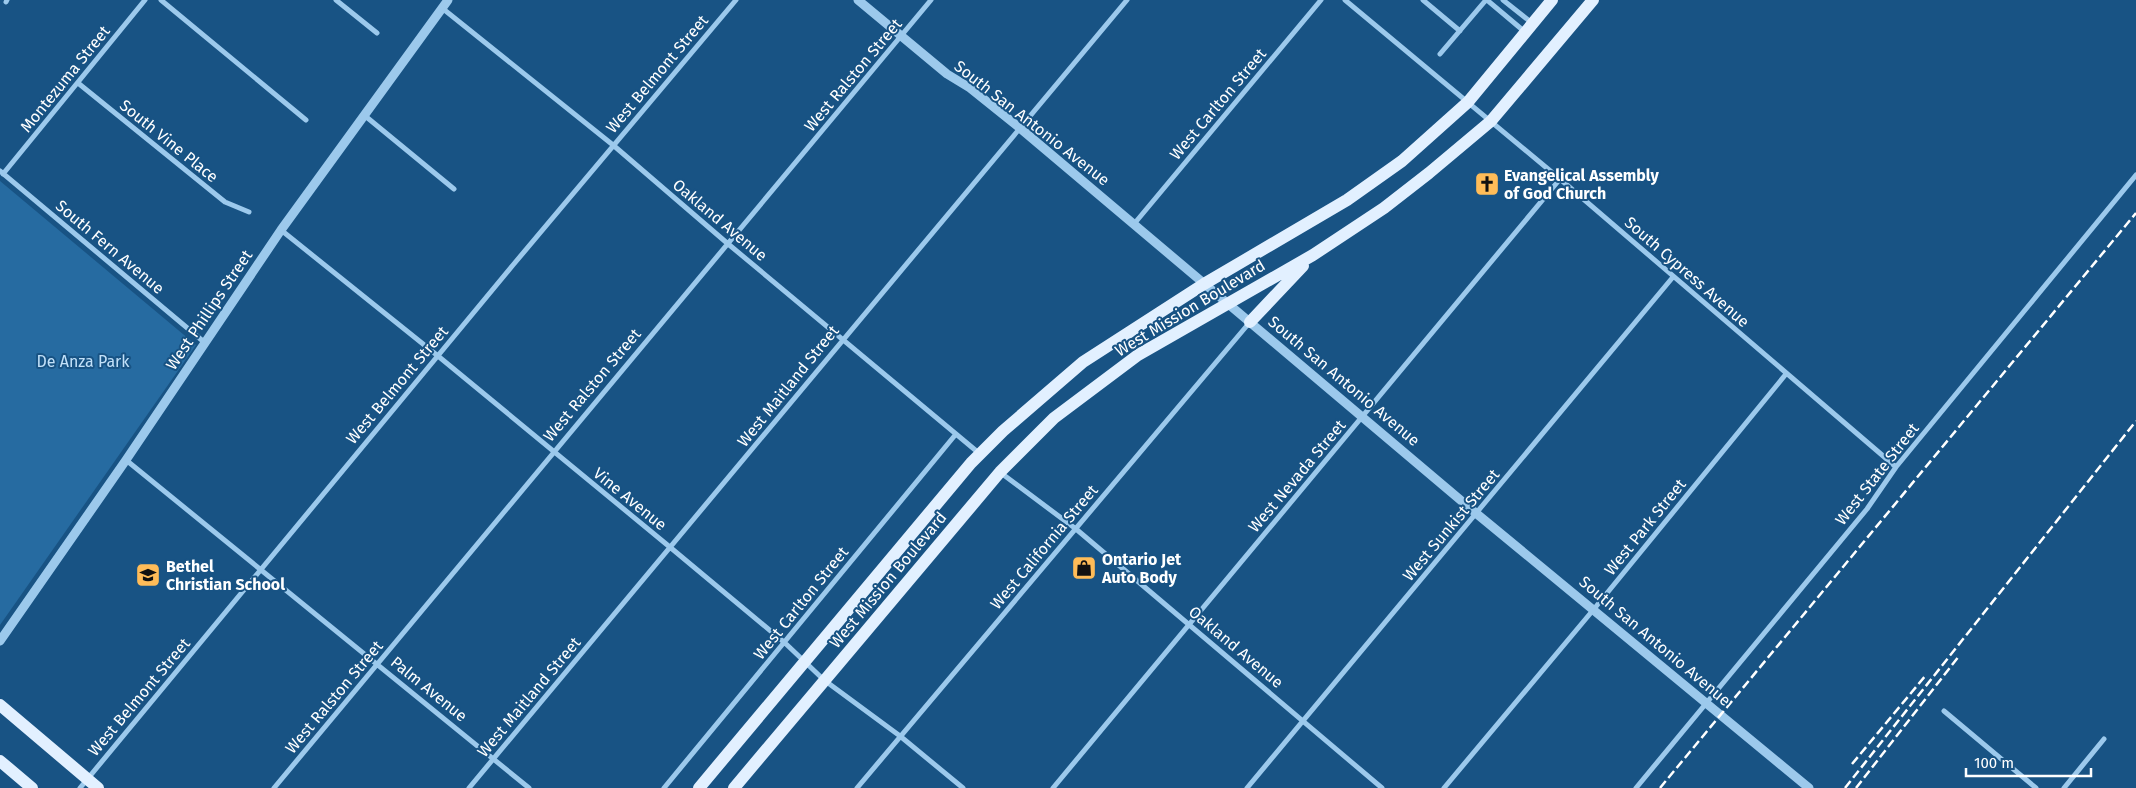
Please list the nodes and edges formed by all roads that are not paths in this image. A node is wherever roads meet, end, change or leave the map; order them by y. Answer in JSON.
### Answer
{"nodes":[{"id":1,"x":145,"y":0,"type":"edge"},
{"id":2,"x":161,"y":0,"type":"edge"},
{"id":3,"x":336,"y":0,"type":"edge"},
{"id":4,"x":448,"y":0,"type":"edge"},
{"id":5,"x":736,"y":0,"type":"edge"},
{"id":6,"x":858,"y":0,"type":"edge"},
{"id":7,"x":932,"y":0,"type":"edge"},
{"id":8,"x":1127,"y":0,"type":"edge"},
{"id":9,"x":1321,"y":0,"type":"edge"},
{"id":10,"x":1346,"y":0,"type":"edge"},
{"id":11,"x":1423,"y":0,"type":"edge"},
{"id":12,"x":1486,"y":0,"type":"edge"},
{"id":13,"x":1503,"y":0,"type":"edge"},
{"id":14,"x":1552,"y":0,"type":"edge"},
{"id":15,"x":1593,"y":0,"type":"edge"},
{"id":16,"x":442,"y":8,"type":"junction"},
{"id":17,"x":1529,"y":28,"type":"junction"},
{"id":18,"x":1460,"y":31,"type":"junction"},
{"id":19,"x":377,"y":33,"type":"dead end"},
{"id":20,"x":901,"y":36,"type":"junction"},
{"id":21,"x":1440,"y":54,"type":"dead end"},
{"id":22,"x":78,"y":83,"type":"junction"},
{"id":23,"x":1468,"y":102,"type":"junction"},
{"id":24,"x":364,"y":115,"type":"junction"},
{"id":25,"x":306,"y":120,"type":"dead end"},
{"id":26,"x":1491,"y":121,"type":"junction"},
{"id":27,"x":1020,"y":130,"type":"junction"},
{"id":28,"x":613,"y":145,"type":"junction"},
{"id":29,"x":2,"y":172,"type":"edge"},
{"id":30,"x":2136,"y":175,"type":"edge"},
{"id":31,"x":1560,"y":179,"type":"junction"},
{"id":32,"x":454,"y":189,"type":"dead end"},
{"id":33,"x":249,"y":212,"type":"dead end"},
{"id":34,"x":1134,"y":224,"type":"junction"},
{"id":35,"x":281,"y":230,"type":"junction"},
{"id":36,"x":727,"y":243,"type":"junction"},
{"id":37,"x":1314,"y":255,"type":"junction"},
{"id":38,"x":1673,"y":277,"type":"junction"},
{"id":39,"x":1204,"y":284,"type":"junction"},
{"id":40,"x":1228,"y":304,"type":"junction"},
{"id":41,"x":1250,"y":322,"type":"junction"},
{"id":42,"x":843,"y":338,"type":"junction"},
{"id":43,"x":204,"y":342,"type":"junction"},
{"id":44,"x":438,"y":356,"type":"junction"},
{"id":45,"x":1786,"y":374,"type":"junction"},
{"id":46,"x":1363,"y":416,"type":"junction"},
{"id":47,"x":956,"y":434,"type":"junction"},
{"id":48,"x":553,"y":452,"type":"junction"},
{"id":49,"x":980,"y":455,"type":"junction"},
{"id":50,"x":126,"y":460,"type":"junction"},
{"id":51,"x":1896,"y":467,"type":"junction"},
{"id":52,"x":1000,"y":472,"type":"junction"},
{"id":53,"x":1478,"y":514,"type":"junction"},
{"id":54,"x":1076,"y":529,"type":"junction"},
{"id":55,"x":671,"y":548,"type":"junction"},
{"id":56,"x":261,"y":569,"type":"junction"},
{"id":57,"x":1594,"y":609,"type":"junction"},
{"id":58,"x":1190,"y":625,"type":"junction"},
{"id":59,"x":0,"y":641,"type":"edge"},
{"id":60,"x":785,"y":643,"type":"junction"},
{"id":61,"x":804,"y":661,"type":"junction"},
{"id":62,"x":378,"y":664,"type":"junction"},
{"id":63,"x":824,"y":680,"type":"junction"},
{"id":64,"x":1707,"y":703,"type":"junction"},
{"id":65,"x":0,"y":706,"type":"edge"},
{"id":66,"x":1944,"y":711,"type":"dead end"},
{"id":67,"x":1303,"y":720,"type":"junction"},
{"id":68,"x":900,"y":736,"type":"junction"},
{"id":69,"x":2104,"y":739,"type":"dead end"},
{"id":70,"x":494,"y":758,"type":"junction"},
{"id":71,"x":0,"y":761,"type":"edge"},
{"id":72,"x":84,"y":784,"type":"edge"},
{"id":73,"x":32,"y":788,"type":"edge"},
{"id":74,"x":98,"y":788,"type":"edge"},
{"id":75,"x":274,"y":788,"type":"edge"},
{"id":76,"x":469,"y":788,"type":"edge"},
{"id":77,"x":529,"y":788,"type":"edge"},
{"id":78,"x":664,"y":788,"type":"edge"},
{"id":79,"x":699,"y":788,"type":"edge"},
{"id":80,"x":734,"y":788,"type":"edge"},
{"id":81,"x":858,"y":788,"type":"edge"},
{"id":82,"x":963,"y":788,"type":"edge"},
{"id":83,"x":1052,"y":788,"type":"edge"},
{"id":84,"x":1247,"y":788,"type":"edge"},
{"id":85,"x":1382,"y":788,"type":"edge"},
{"id":86,"x":1444,"y":788,"type":"edge"},
{"id":87,"x":1636,"y":788,"type":"edge"},
{"id":88,"x":1809,"y":788,"type":"edge"},
{"id":89,"x":2036,"y":788,"type":"edge"},
{"id":90,"x":2064,"y":788,"type":"edge"}],
"edges":[{"from":1,"to":22,"type":"street","name":"Montezuma Street"},
{"from":2,"to":25,"type":"street"},
{"from":3,"to":19,"type":"street"},
{"from":4,"to":16,"type":"street","name":"West Phillips Street"},
{"from":5,"to":28,"type":"street","name":"West Belmont Street"},
{"from":6,"to":20,"type":"street","name":"South San Antonio Avenue"},
{"from":7,"to":20,"type":"street","name":"West Ralston Street"},
{"from":8,"to":27,"type":"street","name":"West Maitland Street"},
{"from":9,"to":34,"type":"street","name":"West Carlton Street"},
{"from":10,"to":23,"type":"street","name":"South Cypress Avenue"},
{"from":11,"to":18,"type":"street"},
{"from":12,"to":17,"type":"street"},
{"from":12,"to":18,"type":"street"},
{"from":13,"to":17,"type":"street"},
{"from":14,"to":17,"type":"main road","name":"West Mission Boulevard"},
{"from":15,"to":26,"type":"main road","name":"West Mission Boulevard"},
{"from":16,"to":24,"type":"street","name":"West Phillips Street"},
{"from":16,"to":28,"type":"street","name":"Oakland Avenue"},
{"from":17,"to":23,"type":"main road","name":"West Mission Boulevard"},
{"from":18,"to":21,"type":"street"},
{"from":20,"to":27,"type":"street","name":"South San Antonio Avenue"},
{"from":20,"to":36,"type":"street","name":"West Ralston Street"},
{"from":22,"to":29,"type":"street","name":"Montezuma Street"},
{"from":22,"to":33,"type":"street","name":"South Vine Place"},
{"from":23,"to":26,"type":"street","name":"South Cypress Avenue"},
{"from":23,"to":39,"type":"main road","name":"West Mission Boulevard"},
{"from":24,"to":32,"type":"street"},
{"from":24,"to":35,"type":"street","name":"West Phillips Street"},
{"from":26,"to":31,"type":"street","name":"South Cypress Avenue"},
{"from":26,"to":37,"type":"main road","name":"West Mission Boulevard"},
{"from":27,"to":34,"type":"street","name":"South San Antonio Avenue"},
{"from":27,"to":42,"type":"street","name":"West Maitland Street"},
{"from":28,"to":36,"type":"street","name":"Oakland Avenue"},
{"from":28,"to":44,"type":"street","name":"West Belmont Street"},
{"from":29,"to":43,"type":"street","name":"South Fern Avenue"},
{"from":30,"to":51,"type":"street","name":"West State Street"},
{"from":31,"to":38,"type":"street","name":"South Cypress Avenue"},
{"from":31,"to":46,"type":"street","name":"West Nevada Street"},
{"from":34,"to":39,"type":"street","name":"South San Antonio Avenue"},
{"from":35,"to":43,"type":"street","name":"West Phillips Street"},
{"from":35,"to":44,"type":"street","name":"Vine Avenue"},
{"from":36,"to":42,"type":"street","name":"Oakland Avenue"},
{"from":36,"to":48,"type":"street","name":"West Ralston Street"},
{"from":37,"to":40,"type":"main road","name":"West Mission Boulevard"},
{"from":37,"to":41,"type":"main road"},
{"from":38,"to":45,"type":"street","name":"South Cypress Avenue"},
{"from":38,"to":53,"type":"street","name":"West Sunkist Street"},
{"from":39,"to":40,"type":"street","name":"South San Antonio Avenue"},
{"from":39,"to":49,"type":"main road","name":"West Mission Boulevard"},
{"from":40,"to":41,"type":"street","name":"South San Antonio Avenue"},
{"from":40,"to":52,"type":"main road","name":"West Mission Boulevard"},
{"from":41,"to":46,"type":"street","name":"South San Antonio Avenue"},
{"from":41,"to":54,"type":"street","name":"West California Street"},
{"from":42,"to":47,"type":"street","name":"Oakland Avenue"},
{"from":42,"to":55,"type":"street","name":"West Maitland Street"},
{"from":43,"to":50,"type":"street","name":"West Phillips Street"},
{"from":44,"to":48,"type":"street","name":"Vine Avenue"},
{"from":44,"to":56,"type":"street","name":"West Belmont Street"},
{"from":45,"to":51,"type":"street","name":"South Cypress Avenue"},
{"from":45,"to":57,"type":"street","name":"West Park Street"},
{"from":46,"to":53,"type":"street","name":"South San Antonio Avenue"},
{"from":46,"to":58,"type":"street","name":"West Nevada Street"},
{"from":47,"to":49,"type":"street","name":"Oakland Avenue"},
{"from":47,"to":60,"type":"street","name":"West Carlton Street"},
{"from":48,"to":55,"type":"street","name":"Vine Avenue"},
{"from":48,"to":62,"type":"street","name":"West Ralston Street"},
{"from":49,"to":61,"type":"main road","name":"West Mission Boulevard"},
{"from":50,"to":56,"type":"street","name":"Palm Avenue"},
{"from":50,"to":59,"type":"street","name":"West Phillips Street"},
{"from":51,"to":64,"type":"street","name":"West State Street"},
{"from":52,"to":54,"type":"street","name":"Oakland Avenue"},
{"from":52,"to":63,"type":"main road","name":"West Mission Boulevard"},
{"from":53,"to":57,"type":"street","name":"South San Antonio Avenue"},
{"from":53,"to":67,"type":"street","name":"West Sunkist Street"},
{"from":54,"to":58,"type":"street","name":"Oakland Avenue"},
{"from":54,"to":68,"type":"street","name":"West California Street"},
{"from":55,"to":60,"type":"street","name":"Vine Avenue"},
{"from":55,"to":70,"type":"street","name":"West Maitland Street"},
{"from":56,"to":62,"type":"street","name":"Palm Avenue"},
{"from":56,"to":72,"type":"street","name":"West Belmont Street"},
{"from":57,"to":64,"type":"street","name":"South San Antonio Avenue"},
{"from":57,"to":86,"type":"street","name":"West Park Street"},
{"from":58,"to":67,"type":"street","name":"Oakland Avenue"},
{"from":58,"to":83,"type":"street","name":"West Nevada Street"},
{"from":60,"to":61,"type":"street","name":"Vine Avenue"},
{"from":60,"to":78,"type":"street","name":"West Carlton Street"},
{"from":61,"to":63,"type":"street","name":"Vine Avenue"},
{"from":61,"to":79,"type":"main road","name":"West Mission Boulevard"},
{"from":62,"to":70,"type":"street","name":"Palm Avenue"},
{"from":62,"to":75,"type":"street","name":"West Ralston Street"},
{"from":63,"to":68,"type":"street","name":"Vine Avenue"},
{"from":63,"to":80,"type":"main road","name":"West Mission Boulevard"},
{"from":64,"to":87,"type":"street","name":"West State Street"},
{"from":64,"to":88,"type":"street","name":"South San Antonio Avenue"},
{"from":65,"to":72,"type":"main road"},
{"from":66,"to":89,"type":"street"},
{"from":67,"to":84,"type":"street","name":"West Sunkist Street"},
{"from":67,"to":85,"type":"street","name":"Oakland Avenue"},
{"from":68,"to":81,"type":"street","name":"West California Street"},
{"from":68,"to":82,"type":"street","name":"Vine Avenue"},
{"from":69,"to":90,"type":"street"},
{"from":70,"to":76,"type":"street","name":"West Maitland Street"},
{"from":70,"to":77,"type":"street","name":"Palm Avenue"},
{"from":71,"to":73,"type":"main road"},
{"from":72,"to":74,"type":"main road"}]}
